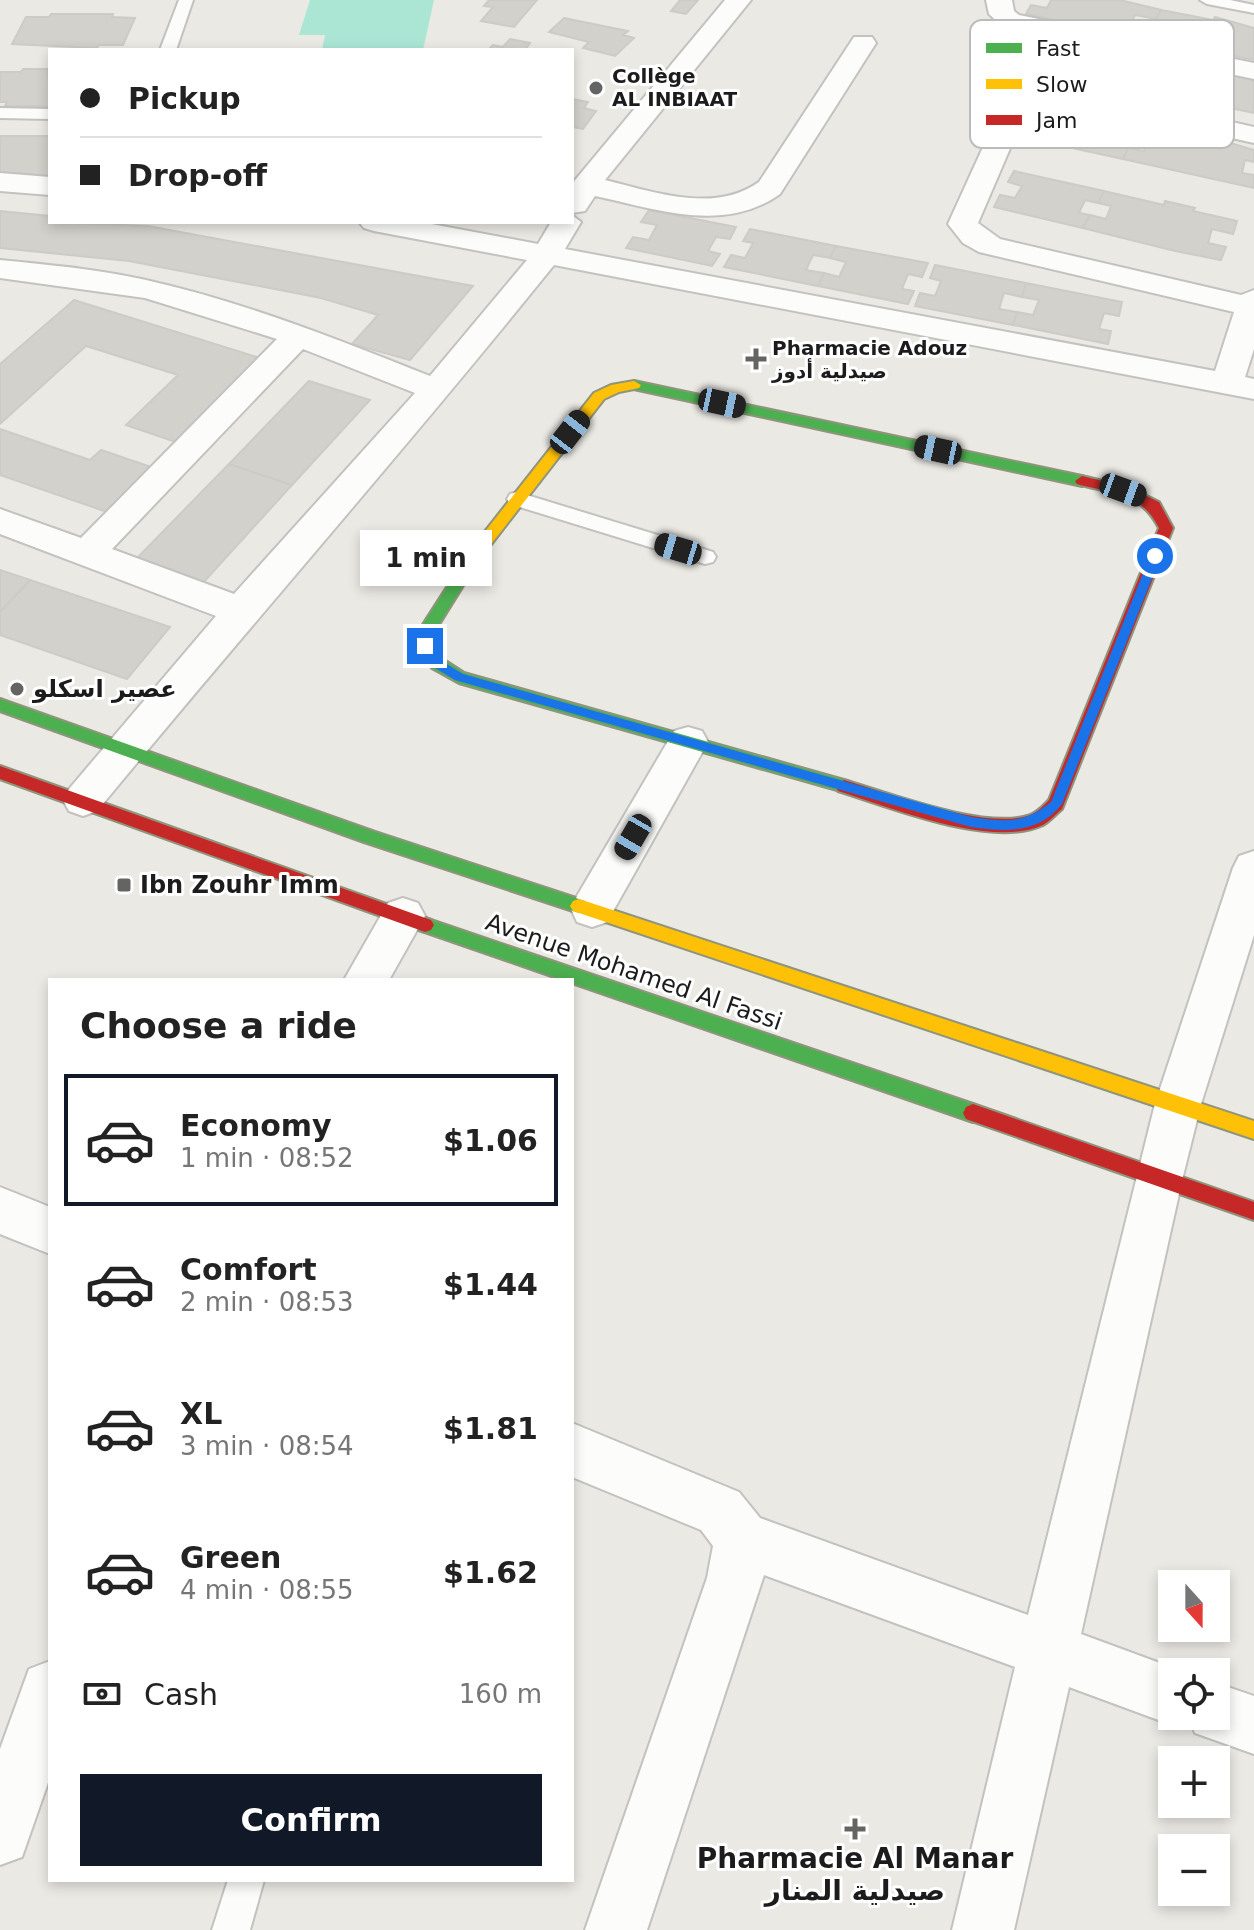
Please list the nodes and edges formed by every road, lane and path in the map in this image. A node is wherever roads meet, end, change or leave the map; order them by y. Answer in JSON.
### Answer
{"nodes":[{"id":1,"x":186,"y":0,"type":"edge"},
{"id":2,"x":738,"y":0,"type":"edge"},
{"id":3,"x":999,"y":0,"type":"edge"},
{"id":4,"x":1207,"y":0,"type":"edge"},
{"id":5,"x":1254,"y":9,"type":"edge"},
{"id":6,"x":1010,"y":20,"type":"edge"},
{"id":7,"x":863,"y":43,"type":"dead end"},
{"id":8,"x":169,"y":48,"type":"edge"},
{"id":9,"x":1234,"y":67,"type":"edge"},
{"id":10,"x":1254,"y":71,"type":"edge"},
{"id":11,"x":0,"y":113,"type":"edge"},
{"id":12,"x":48,"y":114,"type":"edge"},
{"id":13,"x":1234,"y":130,"type":"edge"},
{"id":14,"x":1254,"y":135,"type":"edge"},
{"id":15,"x":996,"y":148,"type":"edge"},
{"id":16,"x":0,"y":182,"type":"edge"},
{"id":17,"x":586,"y":185,"type":"junction"},
{"id":18,"x":48,"y":186,"type":"edge"},
{"id":19,"x":574,"y":207,"type":"edge"},
{"id":20,"x":384,"y":224,"type":"edge"},
{"id":21,"x":565,"y":224,"type":"edge"},
{"id":22,"x":547,"y":255,"type":"junction"},
{"id":23,"x":13,"y":270,"type":"edge"},
{"id":24,"x":0,"y":300,"type":"edge"},
{"id":25,"x":1252,"y":303,"type":"edge"},
{"id":26,"x":299,"y":335,"type":"junction"},
{"id":27,"x":1240,"y":386,"type":"edge"},
{"id":28,"x":436,"y":390,"type":"junction"},
{"id":29,"x":517,"y":499,"type":"junction"},
{"id":30,"x":0,"y":521,"type":"edge"},
{"id":31,"x":87,"y":553,"type":"junction"},
{"id":32,"x":705,"y":557,"type":"dead end"},
{"id":33,"x":241,"y":611,"type":"junction"},
{"id":34,"x":0,"y":705,"type":"edge"},
{"id":35,"x":688,"y":742,"type":"junction"},
{"id":36,"x":123,"y":751,"type":"junction"},
{"id":37,"x":0,"y":772,"type":"edge"},
{"id":38,"x":83,"y":800,"type":"junction"},
{"id":39,"x":1254,"y":868,"type":"edge"},
{"id":40,"x":592,"y":909,"type":"junction"},
{"id":41,"x":403,"y":916,"type":"junction"},
{"id":42,"x":367,"y":978,"type":"edge"},
{"id":43,"x":572,"y":978,"type":"edge"},
{"id":44,"x":574,"y":979,"type":"edge"},
{"id":45,"x":1178,"y":1104,"type":"junction"},
{"id":46,"x":1254,"y":1130,"type":"edge"},
{"id":47,"x":1159,"y":1176,"type":"junction"},
{"id":48,"x":0,"y":1210,"type":"edge"},
{"id":49,"x":1254,"y":1211,"type":"edge"},
{"id":50,"x":48,"y":1230,"type":"edge"},
{"id":51,"x":574,"y":1451,"type":"edge"},
{"id":52,"x":731,"y":1525,"type":"junction"},
{"id":53,"x":1047,"y":1653,"type":"junction"},
{"id":54,"x":1158,"y":1691,"type":"edge"},
{"id":55,"x":48,"y":1696,"type":"edge"},
{"id":56,"x":1230,"y":1717,"type":"edge"},
{"id":57,"x":1254,"y":1725,"type":"edge"},
{"id":58,"x":0,"y":1835,"type":"edge"},
{"id":59,"x":245,"y":1882,"type":"edge"},
{"id":60,"x":231,"y":1930,"type":"edge"},
{"id":61,"x":616,"y":1930,"type":"edge"},
{"id":62,"x":983,"y":1930,"type":"edge"}],
"edges":[{"from":1,"to":8,"type":"lane"},
{"from":2,"to":17,"type":"street"},
{"from":3,"to":6,"type":"street"},
{"from":4,"to":5,"type":"lane"},
{"from":7,"to":17,"type":"street"},
{"from":9,"to":10,"type":"street"},
{"from":11,"to":12,"type":"lane"},
{"from":13,"to":14,"type":"street"},
{"from":15,"to":25,"type":"street"},
{"from":16,"to":18,"type":"street"},
{"from":17,"to":19,"type":"street"},
{"from":20,"to":22,"type":"street"},
{"from":21,"to":22,"type":"street"},
{"from":22,"to":27,"type":"street"},
{"from":22,"to":28,"type":"street"},
{"from":23,"to":24,"type":"street"},
{"from":23,"to":26,"type":"street"},
{"from":25,"to":27,"type":"street"},
{"from":26,"to":28,"type":"street"},
{"from":26,"to":31,"type":"street"},
{"from":28,"to":33,"type":"street"},
{"from":29,"to":32,"type":"lane"},
{"from":29,"to":35,"type":"street"},
{"from":29,"to":35,"type":"street"},
{"from":30,"to":31,"type":"street"},
{"from":31,"to":33,"type":"street"},
{"from":33,"to":36,"type":"street"},
{"from":34,"to":36,"type":"street","name":"Avenue Mohamed Al Fassi"},
{"from":35,"to":40,"type":"street"},
{"from":36,"to":38,"type":"street"},
{"from":36,"to":40,"type":"street","name":"Avenue Mohamed Al Fassi"},
{"from":37,"to":38,"type":"street","name":"Avenue Mohamed Al Fassi"},
{"from":38,"to":41,"type":"street","name":"Avenue Mohamed Al Fassi"},
{"from":39,"to":45,"type":"street"},
{"from":40,"to":45,"type":"street","name":"Avenue Mohamed Al Fassi"},
{"from":41,"to":42,"type":"street"},
{"from":41,"to":43,"type":"street","name":"Avenue Mohamed Al Fassi"},
{"from":44,"to":47,"type":"street","name":"Avenue Mohamed Al Fassi"},
{"from":45,"to":46,"type":"street","name":"Avenue Mohamed Al Fassi"},
{"from":45,"to":47,"type":"street"},
{"from":47,"to":49,"type":"street","name":"Avenue Mohamed Al Fassi"},
{"from":47,"to":53,"type":"street"},
{"from":48,"to":50,"type":"street"},
{"from":51,"to":52,"type":"street"},
{"from":52,"to":53,"type":"street"},
{"from":52,"to":61,"type":"street"},
{"from":53,"to":54,"type":"street"},
{"from":53,"to":62,"type":"street"},
{"from":55,"to":58,"type":"street"},
{"from":56,"to":57,"type":"street"},
{"from":59,"to":60,"type":"lane"}]}
